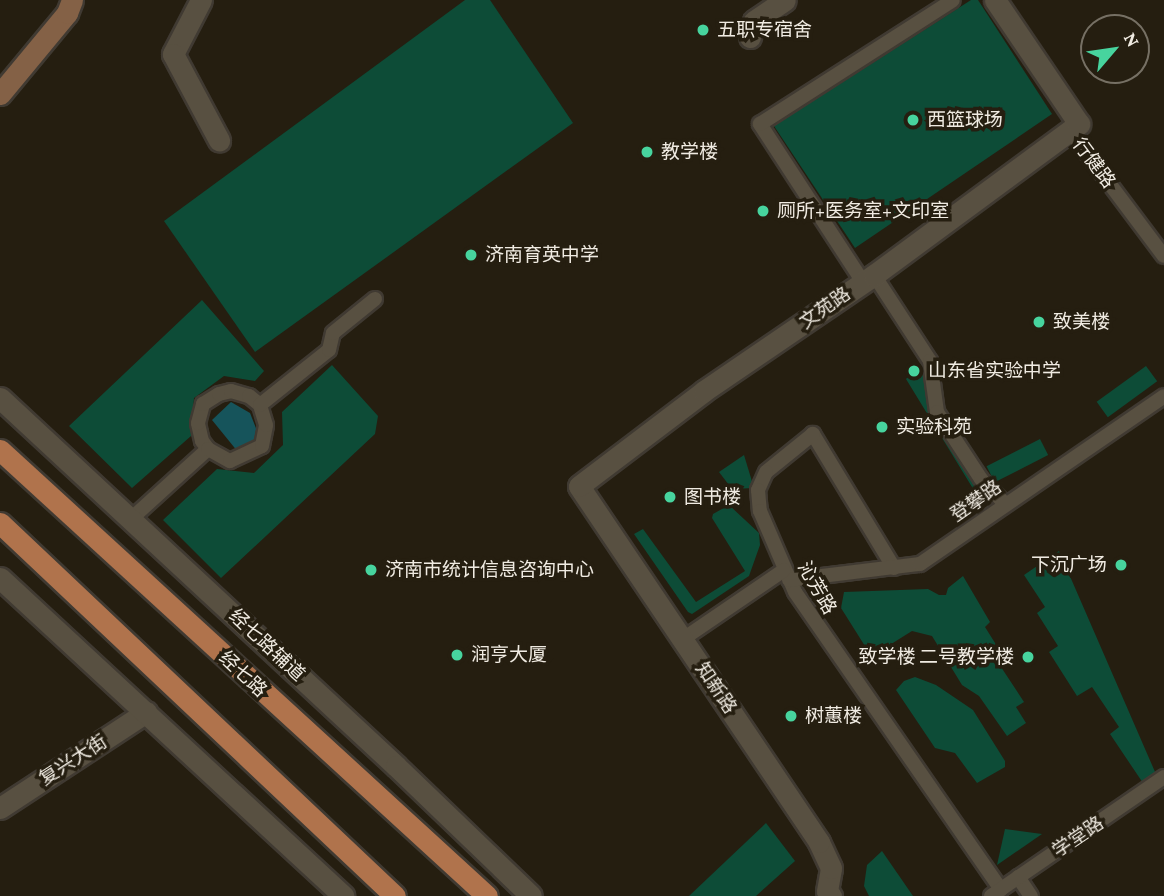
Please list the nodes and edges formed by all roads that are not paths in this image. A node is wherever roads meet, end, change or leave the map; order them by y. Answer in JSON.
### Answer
{"nodes":[{"id":1,"x":72,"y":0,"type":"edge"},
{"id":2,"x":201,"y":0,"type":"edge"},
{"id":3,"x":785,"y":0,"type":"edge"},
{"id":4,"x":953,"y":0,"type":"edge"},
{"id":5,"x":995,"y":0,"type":"edge"},
{"id":6,"x":750,"y":37,"type":"dead end"},
{"id":7,"x":0,"y":94,"type":"edge"},
{"id":8,"x":1070,"y":131,"type":"junction"},
{"id":9,"x":219,"y":140,"type":"dead end"},
{"id":10,"x":1164,"y":256,"type":"edge"},
{"id":11,"x":869,"y":278,"type":"junction"},
{"id":12,"x":374,"y":299,"type":"dead end"},
{"id":13,"x":1164,"y":396,"type":"edge"},
{"id":14,"x":0,"y":398,"type":"edge"},
{"id":15,"x":260,"y":405,"type":"junction"},
{"id":16,"x":208,"y":449,"type":"junction"},
{"id":17,"x":0,"y":450,"type":"edge"},
{"id":18,"x":579,"y":486,"type":"joint"},
{"id":19,"x":1006,"y":504,"type":"junction"},
{"id":20,"x":131,"y":519,"type":"junction"},
{"id":21,"x":0,"y":523,"type":"edge"},
{"id":22,"x":894,"y":568,"type":"junction"},
{"id":23,"x":786,"y":575,"type":"junction"},
{"id":24,"x":0,"y":578,"type":"edge"},
{"id":25,"x":683,"y":639,"type":"junction"},
{"id":26,"x":146,"y":712,"type":"junction"},
{"id":27,"x":1164,"y":778,"type":"edge"},
{"id":28,"x":0,"y":808,"type":"edge"},
{"id":29,"x":1018,"y":877,"type":"junction"},
{"id":30,"x":996,"y":893,"type":"edge"},
{"id":31,"x":827,"y":894,"type":"edge"},
{"id":32,"x":344,"y":896,"type":"edge"},
{"id":33,"x":395,"y":896,"type":"edge"},
{"id":34,"x":487,"y":896,"type":"edge"},
{"id":35,"x":531,"y":896,"type":"edge"},
{"id":36,"x":1031,"y":896,"type":"edge"}],
"edges":[{"from":1,"to":7,"type":"main road"},
{"from":2,"to":9,"type":"street"},
{"from":3,"to":6,"type":"street"},
{"from":4,"to":11,"type":"lane"},
{"from":5,"to":8,"type":"street","name":"行健路"},
{"from":8,"to":10,"type":"lane","name":"行健路"},
{"from":8,"to":11,"type":"street","name":"文苑路"},
{"from":11,"to":18,"type":"street","name":"文苑路"},
{"from":11,"to":19,"type":"lane"},
{"from":12,"to":15,"type":"lane"},
{"from":13,"to":19,"type":"lane","name":"登攀路"},
{"from":14,"to":20,"type":"street","name":"经七路辅道"},
{"from":15,"to":16,"type":"lane"},
{"from":15,"to":16,"type":"lane"},
{"from":16,"to":20,"type":"lane"},
{"from":17,"to":34,"type":"main road","name":"经七路"},
{"from":18,"to":25,"type":"street","name":"知新路"},
{"from":19,"to":22,"type":"lane","name":"登攀路"},
{"from":20,"to":35,"type":"street","name":"经七路辅道"},
{"from":21,"to":33,"type":"main road"},
{"from":22,"to":23,"type":"lane","name":"登攀路"},
{"from":22,"to":23,"type":"lane","name":"沁芳路"},
{"from":23,"to":25,"type":"lane","name":"登攀路"},
{"from":23,"to":30,"type":"lane","name":"沁芳路"},
{"from":24,"to":26,"type":"street"},
{"from":25,"to":31,"type":"street","name":"知新路"},
{"from":26,"to":28,"type":"street","name":"复兴大街"},
{"from":26,"to":32,"type":"street"},
{"from":27,"to":29,"type":"lane","name":"学堂路"},
{"from":29,"to":30,"type":"lane","name":"学堂路"},
{"from":29,"to":36,"type":"lane"}]}
